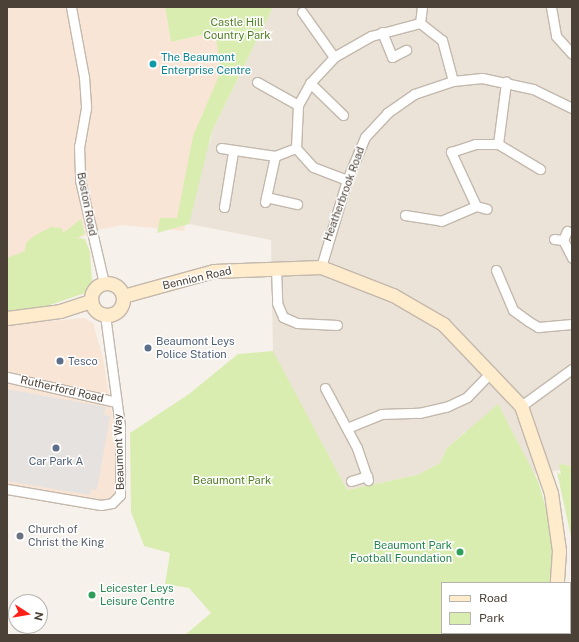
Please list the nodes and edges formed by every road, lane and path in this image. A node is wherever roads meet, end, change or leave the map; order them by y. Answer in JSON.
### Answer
{"nodes":[{"id":1,"x":71,"y":7,"type":"edge"},
{"id":2,"x":422,"y":7,"type":"edge"},
{"id":3,"x":550,"y":7,"type":"edge"},
{"id":4,"x":302,"y":12,"type":"dead end"},
{"id":5,"x":420,"y":23,"type":"junction"},
{"id":6,"x":382,"y":32,"type":"junction"},
{"id":7,"x":406,"y":50,"type":"dead end"},
{"id":8,"x":572,"y":54,"type":"edge"},
{"id":9,"x":334,"y":57,"type":"junction"},
{"id":10,"x":453,"y":81,"type":"junction"},
{"id":11,"x":257,"y":82,"type":"dead end"},
{"id":12,"x":506,"y":82,"type":"junction"},
{"id":13,"x":310,"y":83,"type":"junction"},
{"id":14,"x":298,"y":105,"type":"junction"},
{"id":15,"x":572,"y":108,"type":"edge"},
{"id":16,"x":343,"y":115,"type":"dead end"},
{"id":17,"x":498,"y":144,"type":"junction"},
{"id":18,"x":220,"y":148,"type":"dead end"},
{"id":19,"x":296,"y":148,"type":"junction"},
{"id":20,"x":233,"y":152,"type":"junction"},
{"id":21,"x":275,"y":156,"type":"junction"},
{"id":22,"x":540,"y":169,"type":"dead end"},
{"id":23,"x":347,"y":180,"type":"junction"},
{"id":24,"x":297,"y":204,"type":"dead end"},
{"id":25,"x":476,"y":206,"type":"junction"},
{"id":26,"x":224,"y":207,"type":"dead end"},
{"id":27,"x":488,"y":210,"type":"dead end"},
{"id":28,"x":405,"y":215,"type":"dead end"},
{"id":29,"x":567,"y":231,"type":"dead end"},
{"id":30,"x":572,"y":258,"type":"edge"},
{"id":31,"x":276,"y":267,"type":"junction"},
{"id":32,"x":321,"y":267,"type":"junction"},
{"id":33,"x":496,"y":270,"type":"dead end"},
{"id":34,"x":104,"y":283,"type":"junction"},
{"id":35,"x":123,"y":296,"type":"junction"},
{"id":36,"x":90,"y":301,"type":"junction"},
{"id":37,"x":105,"y":315,"type":"junction"},
{"id":38,"x":7,"y":318,"type":"edge"},
{"id":39,"x":572,"y":324,"type":"edge"},
{"id":40,"x":337,"y":325,"type":"dead end"},
{"id":41,"x":572,"y":369,"type":"edge"},
{"id":42,"x":491,"y":372,"type":"junction"},
{"id":43,"x":7,"y":377,"type":"edge"},
{"id":44,"x":325,"y":388,"type":"dead end"},
{"id":45,"x":116,"y":402,"type":"junction"},
{"id":46,"x":521,"y":406,"type":"junction"},
{"id":47,"x":347,"y":428,"type":"junction"},
{"id":48,"x":351,"y":480,"type":"dead end"},
{"id":49,"x":7,"y":489,"type":"edge"},
{"id":50,"x":557,"y":582,"type":"edge"}],
"edges":[{"from":1,"to":34,"type":"street","name":"Boston Road"},
{"from":2,"to":5,"type":"street"},
{"from":3,"to":8,"type":"street"},
{"from":4,"to":9,"type":"street"},
{"from":5,"to":6,"type":"street"},
{"from":5,"to":10,"type":"street"},
{"from":6,"to":7,"type":"street"},
{"from":6,"to":9,"type":"street"},
{"from":9,"to":13,"type":"street"},
{"from":10,"to":12,"type":"street","name":"Heatherbrook Road"},
{"from":10,"to":23,"type":"street","name":"Heatherbrook Road"},
{"from":11,"to":14,"type":"street"},
{"from":12,"to":15,"type":"street","name":"Heatherbrook Road"},
{"from":12,"to":17,"type":"street"},
{"from":13,"to":14,"type":"street"},
{"from":13,"to":16,"type":"street"},
{"from":14,"to":19,"type":"street"},
{"from":17,"to":22,"type":"street"},
{"from":17,"to":25,"type":"street"},
{"from":18,"to":20,"type":"street"},
{"from":19,"to":21,"type":"street"},
{"from":19,"to":23,"type":"street"},
{"from":20,"to":21,"type":"street"},
{"from":20,"to":26,"type":"street"},
{"from":21,"to":24,"type":"street"},
{"from":23,"to":32,"type":"street","name":"Heatherbrook Road"},
{"from":25,"to":27,"type":"street"},
{"from":25,"to":28,"type":"street"},
{"from":29,"to":30,"type":"street"},
{"from":31,"to":32,"type":"street","name":"Bennion Road"},
{"from":31,"to":35,"type":"street","name":"Bennion Road"},
{"from":31,"to":40,"type":"street"},
{"from":32,"to":42,"type":"street"},
{"from":33,"to":39,"type":"street"},
{"from":34,"to":35,"type":"street"},
{"from":34,"to":36,"type":"street"},
{"from":35,"to":37,"type":"street"},
{"from":36,"to":37,"type":"street"},
{"from":36,"to":38,"type":"street"},
{"from":37,"to":45,"type":"street","name":"Beaumont Way"},
{"from":41,"to":46,"type":"street"},
{"from":42,"to":46,"type":"street"},
{"from":42,"to":47,"type":"street"},
{"from":43,"to":45,"type":"street","name":"Rutherford Road"},
{"from":44,"to":47,"type":"street"},
{"from":45,"to":49,"type":"street","name":"Beaumont Way"},
{"from":46,"to":50,"type":"street"},
{"from":47,"to":48,"type":"street"}]}
